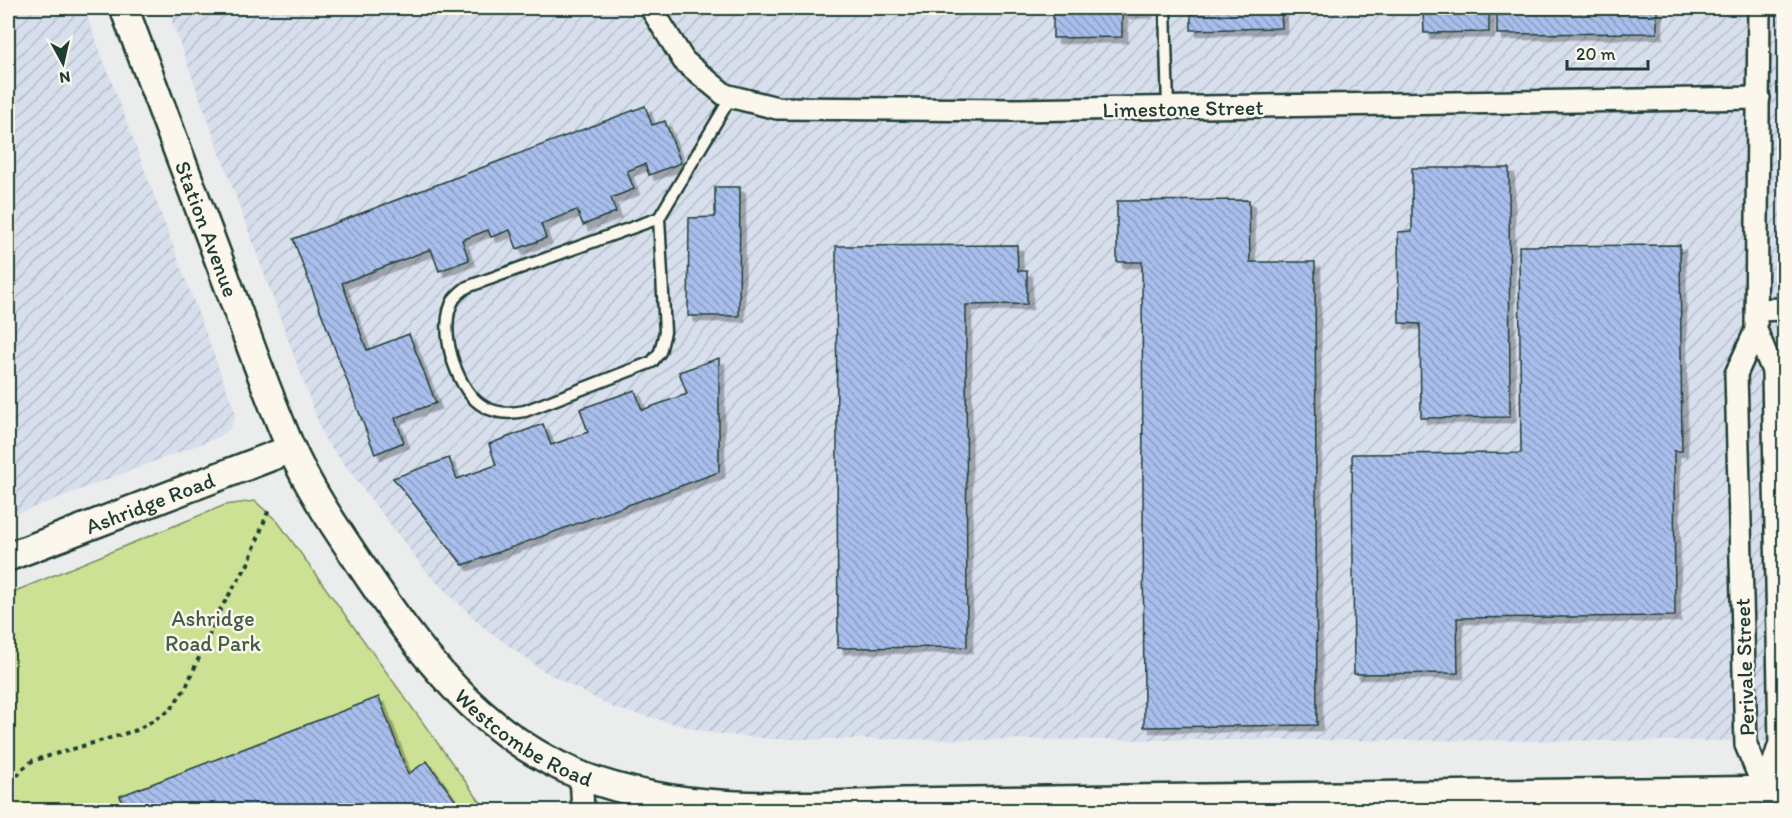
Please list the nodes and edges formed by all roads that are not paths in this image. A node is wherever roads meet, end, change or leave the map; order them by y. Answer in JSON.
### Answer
{"nodes":[{"id":1,"x":124,"y":8,"type":"edge"},
{"id":2,"x":651,"y":8,"type":"edge"},
{"id":3,"x":1165,"y":8,"type":"edge"},
{"id":4,"x":1759,"y":8,"type":"edge"},
{"id":5,"x":731,"y":97,"type":"junction"},
{"id":6,"x":1759,"y":98,"type":"junction"},
{"id":7,"x":1168,"y":108,"type":"junction"},
{"id":8,"x":658,"y":218,"type":"junction"},
{"id":9,"x":1785,"y":309,"type":"edge"},
{"id":10,"x":1756,"y":320,"type":"junction"},
{"id":11,"x":291,"y":449,"type":"junction"},
{"id":12,"x":8,"y":556,"type":"edge"},
{"id":13,"x":581,"y":776,"type":"junction"},
{"id":14,"x":1775,"y":790,"type":"edge"},
{"id":15,"x":904,"y":806,"type":"edge"},
{"id":16,"x":583,"y":810,"type":"edge"}],
"edges":[{"from":1,"to":11,"type":"street","name":"Station Avenue"},
{"from":2,"to":5,"type":"street","name":"Limestone Street"},
{"from":3,"to":7,"type":"lane"},
{"from":4,"to":6,"type":"street","name":"Perivale Street"},
{"from":5,"to":7,"type":"street","name":"Limestone Street"},
{"from":5,"to":8,"type":"lane"},
{"from":6,"to":7,"type":"street","name":"Limestone Street"},
{"from":6,"to":10,"type":"street","name":"Perivale Street"},
{"from":8,"to":8,"type":"lane"},
{"from":9,"to":10,"type":"street"},
{"from":10,"to":14,"type":"street","name":"Perivale Street"},
{"from":10,"to":14,"type":"street","name":"Perivale Street"},
{"from":11,"to":12,"type":"street","name":"Ashridge Road"},
{"from":11,"to":13,"type":"street","name":"Westcombe Road"},
{"from":13,"to":15,"type":"street","name":"Westcombe Road"},
{"from":13,"to":16,"type":"street"},
{"from":14,"to":15,"type":"street","name":"Westcombe Road"}]}
